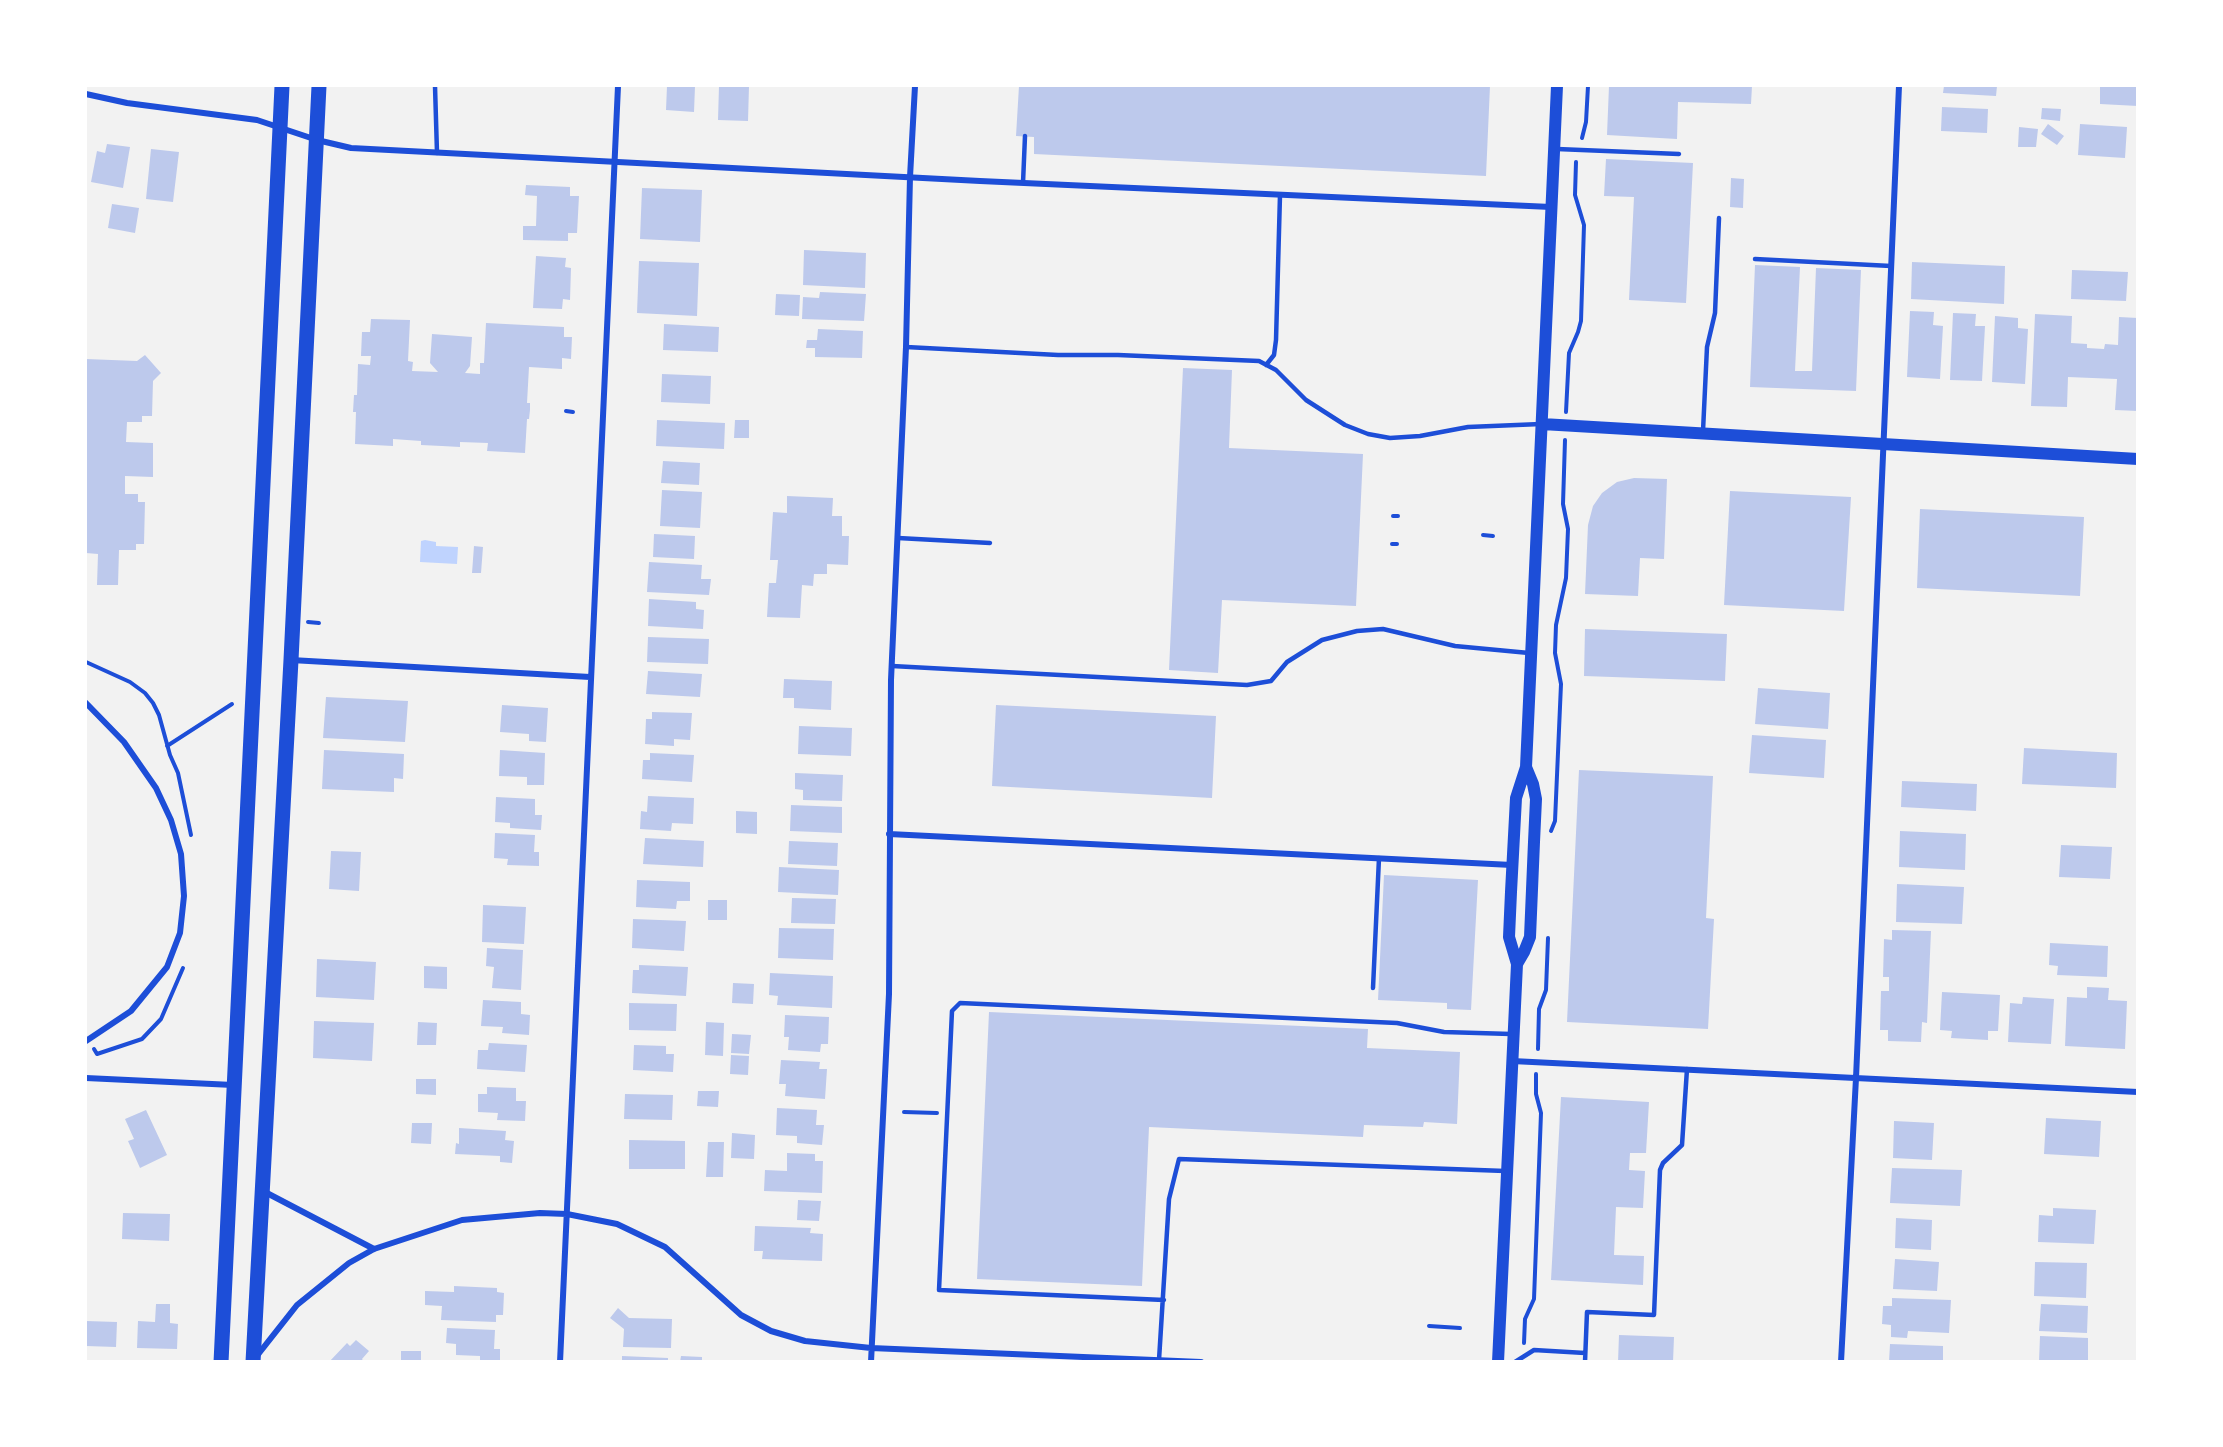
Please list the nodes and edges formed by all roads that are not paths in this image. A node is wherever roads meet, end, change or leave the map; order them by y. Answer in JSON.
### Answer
{"nodes":[{"id":1,"x":282,"y":86,"type":"edge"},
{"id":2,"x":320,"y":86,"type":"edge"},
{"id":3,"x":435,"y":86,"type":"edge"},
{"id":4,"x":618,"y":86,"type":"edge"},
{"id":5,"x":915,"y":86,"type":"edge"},
{"id":6,"x":1557,"y":86,"type":"edge"},
{"id":7,"x":1899,"y":86,"type":"edge"},
{"id":8,"x":86,"y":94,"type":"edge"},
{"id":9,"x":280,"y":129,"type":"junction"},
{"id":10,"x":1025,"y":136,"type":"dead end"},
{"id":11,"x":317,"y":140,"type":"junction"},
{"id":12,"x":1554,"y":149,"type":"junction"},
{"id":13,"x":437,"y":153,"type":"junction"},
{"id":14,"x":1679,"y":154,"type":"dead end"},
{"id":15,"x":615,"y":162,"type":"junction"},
{"id":16,"x":910,"y":177,"type":"junction"},
{"id":17,"x":1023,"y":183,"type":"junction"},
{"id":18,"x":1280,"y":195,"type":"junction"},
{"id":19,"x":1551,"y":207,"type":"junction"},
{"id":20,"x":1719,"y":218,"type":"dead end"},
{"id":21,"x":1755,"y":259,"type":"dead end"},
{"id":22,"x":1891,"y":266,"type":"junction"},
{"id":23,"x":906,"y":347,"type":"junction"},
{"id":24,"x":1266,"y":365,"type":"junction"},
{"id":25,"x":1542,"y":424,"type":"junction"},
{"id":26,"x":1703,"y":434,"type":"junction"},
{"id":27,"x":1882,"y":445,"type":"junction"},
{"id":28,"x":2138,"y":459,"type":"edge"},
{"id":29,"x":898,"y":538,"type":"junction"},
{"id":30,"x":990,"y":543,"type":"dead end"},
{"id":31,"x":1531,"y":653,"type":"junction"},
{"id":32,"x":291,"y":660,"type":"junction"},
{"id":33,"x":892,"y":666,"type":"junction"},
{"id":34,"x":590,"y":677,"type":"junction"},
{"id":35,"x":86,"y":703,"type":"edge"},
{"id":36,"x":1526,"y":767,"type":"junction"},
{"id":37,"x":889,"y":834,"type":"junction"},
{"id":38,"x":1380,"y":858,"type":"junction"},
{"id":39,"x":1512,"y":865,"type":"junction"},
{"id":40,"x":1517,"y":964,"type":"junction"},
{"id":41,"x":1373,"y":988,"type":"dead end"},
{"id":42,"x":1514,"y":1034,"type":"junction"},
{"id":43,"x":87,"y":1040,"type":"edge"},
{"id":44,"x":1512,"y":1061,"type":"junction"},
{"id":45,"x":1687,"y":1070,"type":"junction"},
{"id":46,"x":86,"y":1078,"type":"edge"},
{"id":47,"x":1856,"y":1078,"type":"junction"},
{"id":48,"x":234,"y":1085,"type":"junction"},
{"id":49,"x":2138,"y":1092,"type":"edge"},
{"id":50,"x":1508,"y":1171,"type":"junction"},
{"id":51,"x":262,"y":1190,"type":"junction"},
{"id":52,"x":567,"y":1214,"type":"junction"},
{"id":53,"x":374,"y":1249,"type":"junction"},
{"id":54,"x":1164,"y":1300,"type":"junction"},
{"id":55,"x":872,"y":1348,"type":"junction"},
{"id":56,"x":1585,"y":1353,"type":"junction"},
{"id":57,"x":1159,"y":1360,"type":"junction"},
{"id":58,"x":253,"y":1361,"type":"edge"},
{"id":59,"x":221,"y":1362,"type":"edge"},
{"id":60,"x":560,"y":1362,"type":"edge"},
{"id":61,"x":871,"y":1362,"type":"edge"},
{"id":62,"x":1201,"y":1362,"type":"edge"},
{"id":63,"x":1498,"y":1362,"type":"edge"},
{"id":64,"x":1515,"y":1362,"type":"edge"},
{"id":65,"x":1585,"y":1362,"type":"edge"},
{"id":66,"x":1841,"y":1362,"type":"edge"}],
"edges":[{"from":1,"to":9,"type":"main road"},
{"from":2,"to":11,"type":"main road"},
{"from":3,"to":13,"type":"lane"},
{"from":4,"to":15,"type":"street"},
{"from":5,"to":16,"type":"street"},
{"from":6,"to":12,"type":"main road"},
{"from":7,"to":22,"type":"street"},
{"from":8,"to":9,"type":"street"},
{"from":9,"to":11,"type":"street"},
{"from":9,"to":48,"type":"main road"},
{"from":10,"to":17,"type":"lane"},
{"from":11,"to":13,"type":"street"},
{"from":11,"to":32,"type":"main road"},
{"from":12,"to":14,"type":"lane"},
{"from":12,"to":19,"type":"main road"},
{"from":13,"to":15,"type":"street"},
{"from":15,"to":16,"type":"street"},
{"from":15,"to":34,"type":"street"},
{"from":16,"to":17,"type":"street"},
{"from":16,"to":23,"type":"street"},
{"from":17,"to":18,"type":"street"},
{"from":18,"to":19,"type":"street"},
{"from":18,"to":24,"type":"lane"},
{"from":19,"to":25,"type":"main road"},
{"from":20,"to":26,"type":"lane"},
{"from":21,"to":22,"type":"lane"},
{"from":22,"to":27,"type":"street"},
{"from":23,"to":24,"type":"lane"},
{"from":23,"to":29,"type":"street"},
{"from":24,"to":25,"type":"lane"},
{"from":25,"to":26,"type":"main road"},
{"from":25,"to":31,"type":"main road"},
{"from":26,"to":27,"type":"main road"},
{"from":27,"to":28,"type":"main road"},
{"from":27,"to":47,"type":"street"},
{"from":29,"to":30,"type":"lane"},
{"from":29,"to":33,"type":"street"},
{"from":31,"to":33,"type":"lane"},
{"from":31,"to":36,"type":"main road"},
{"from":32,"to":34,"type":"street"},
{"from":32,"to":51,"type":"main road"},
{"from":33,"to":37,"type":"street"},
{"from":34,"to":52,"type":"street"},
{"from":35,"to":43,"type":"street"},
{"from":36,"to":39,"type":"main road"},
{"from":36,"to":40,"type":"main road"},
{"from":37,"to":38,"type":"street"},
{"from":37,"to":55,"type":"street"},
{"from":38,"to":39,"type":"street"},
{"from":38,"to":41,"type":"lane"},
{"from":39,"to":40,"type":"main road"},
{"from":40,"to":42,"type":"main road"},
{"from":42,"to":44,"type":"main road"},
{"from":42,"to":54,"type":"lane"},
{"from":44,"to":45,"type":"street"},
{"from":44,"to":50,"type":"main road"},
{"from":45,"to":47,"type":"street"},
{"from":45,"to":56,"type":"lane"},
{"from":46,"to":48,"type":"street"},
{"from":47,"to":49,"type":"street"},
{"from":47,"to":66,"type":"street"},
{"from":48,"to":59,"type":"main road"},
{"from":50,"to":54,"type":"lane"},
{"from":50,"to":63,"type":"main road"},
{"from":51,"to":53,"type":"street"},
{"from":51,"to":58,"type":"main road"},
{"from":52,"to":53,"type":"street"},
{"from":52,"to":55,"type":"street"},
{"from":52,"to":60,"type":"street"},
{"from":53,"to":58,"type":"street"},
{"from":54,"to":57,"type":"lane"},
{"from":55,"to":57,"type":"street"},
{"from":55,"to":61,"type":"street"},
{"from":56,"to":64,"type":"lane"},
{"from":56,"to":65,"type":"lane"},
{"from":57,"to":62,"type":"street"}]}
